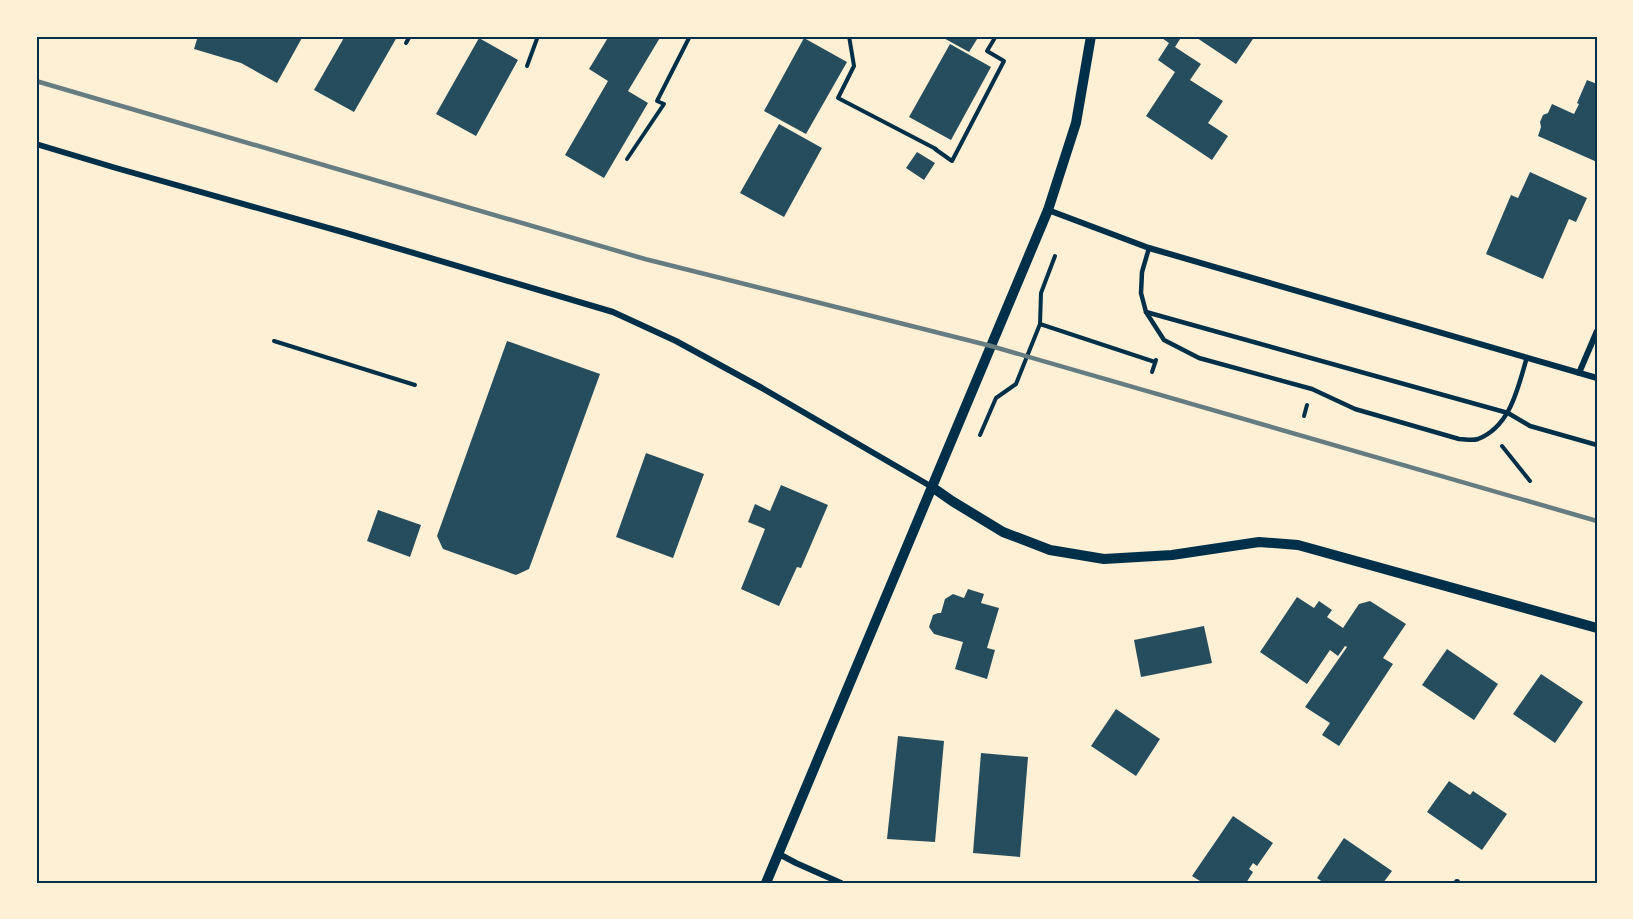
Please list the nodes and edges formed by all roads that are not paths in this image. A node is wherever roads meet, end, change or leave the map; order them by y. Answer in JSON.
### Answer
{"nodes":[{"id":1,"x":1091,"y":36,"type":"edge"},
{"id":2,"x":36,"y":144,"type":"edge"},
{"id":3,"x":1048,"y":210,"type":"junction"},
{"id":4,"x":1149,"y":248,"type":"junction"},
{"id":5,"x":1146,"y":312,"type":"junction"},
{"id":6,"x":1597,"y":331,"type":"edge"},
{"id":7,"x":1527,"y":357,"type":"junction"},
{"id":8,"x":1579,"y":373,"type":"junction"},
{"id":9,"x":1597,"y":378,"type":"edge"},
{"id":10,"x":1508,"y":413,"type":"junction"},
{"id":11,"x":1597,"y":445,"type":"edge"},
{"id":12,"x":932,"y":486,"type":"junction"},
{"id":13,"x":1597,"y":628,"type":"edge"},
{"id":14,"x":779,"y":854,"type":"junction"},
{"id":15,"x":766,"y":883,"type":"edge"},
{"id":16,"x":841,"y":883,"type":"edge"}],
"edges":[{"from":1,"to":3,"type":"street"},
{"from":2,"to":12,"type":"street"},
{"from":3,"to":4,"type":"street"},
{"from":3,"to":12,"type":"street"},
{"from":4,"to":5,"type":"lane"},
{"from":4,"to":7,"type":"street"},
{"from":5,"to":10,"type":"lane"},
{"from":5,"to":10,"type":"lane"},
{"from":6,"to":8,"type":"street"},
{"from":7,"to":8,"type":"street"},
{"from":7,"to":10,"type":"lane"},
{"from":8,"to":9,"type":"street"},
{"from":10,"to":11,"type":"lane"},
{"from":12,"to":13,"type":"street"},
{"from":12,"to":14,"type":"street"},
{"from":14,"to":15,"type":"street"},
{"from":14,"to":16,"type":"street"}]}
